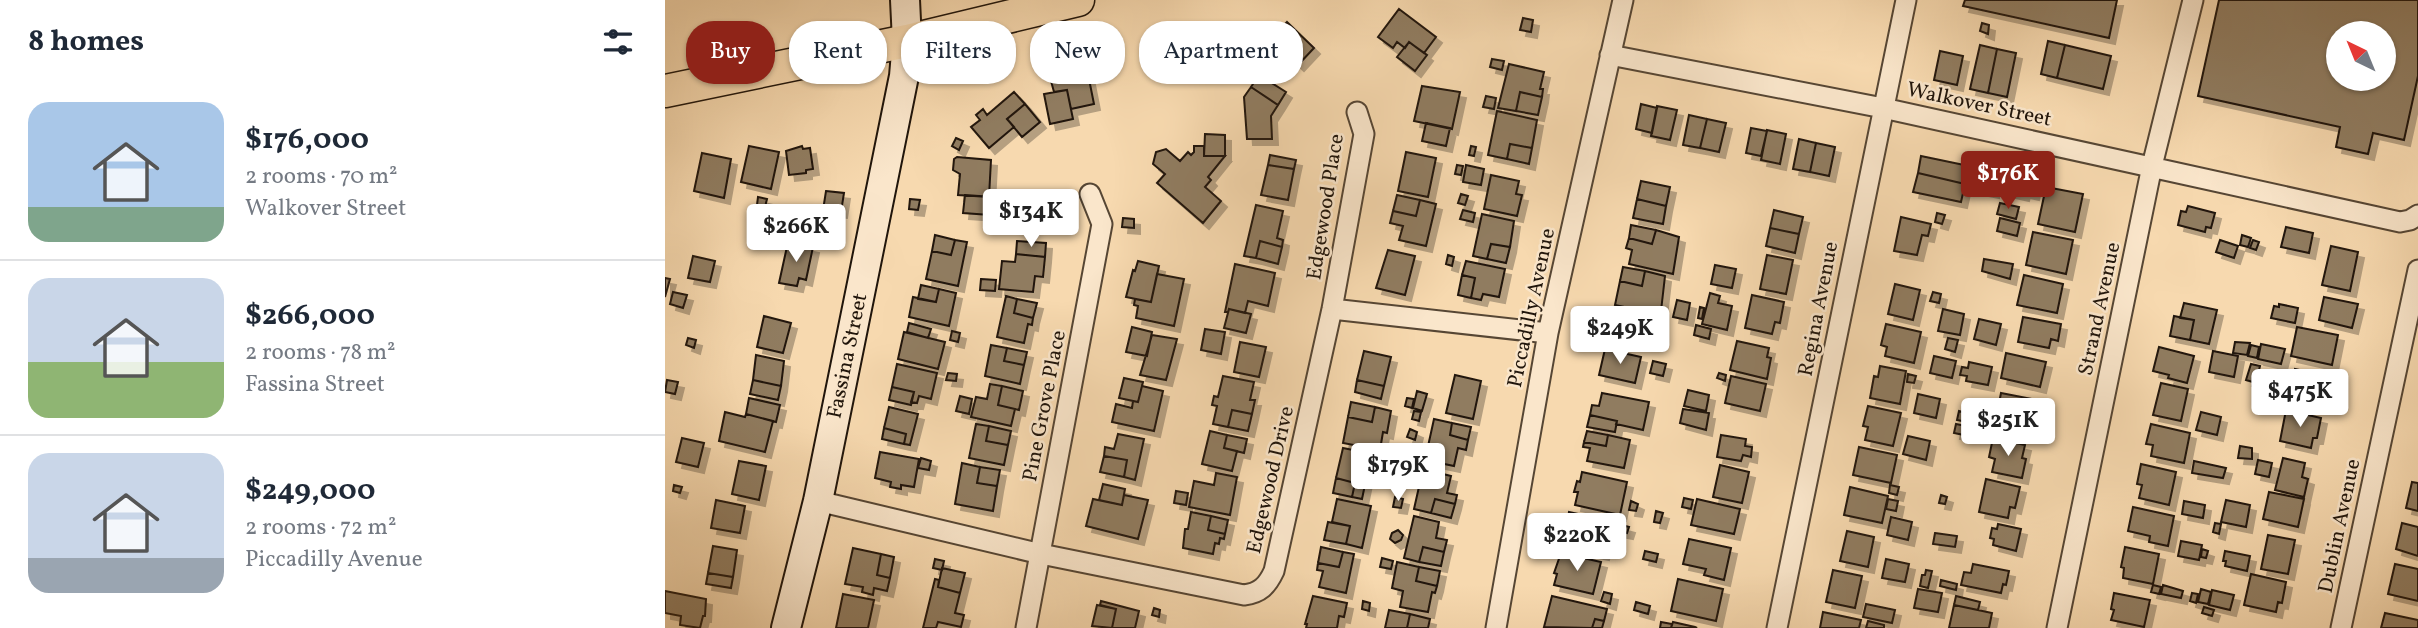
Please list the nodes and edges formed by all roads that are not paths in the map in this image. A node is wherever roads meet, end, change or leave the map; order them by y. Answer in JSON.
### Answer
{"nodes":[{"id":1,"x":905,"y":0,"type":"edge"},
{"id":2,"x":1078,"y":0,"type":"edge"},
{"id":3,"x":1623,"y":0,"type":"edge"},
{"id":4,"x":1906,"y":0,"type":"edge"},
{"id":5,"x":2193,"y":0,"type":"edge"},
{"id":6,"x":906,"y":21,"type":"edge"},
{"id":7,"x":990,"y":21,"type":"edge"},
{"id":8,"x":901,"y":42,"type":"edge"},
{"id":9,"x":1610,"y":55,"type":"junction"},
{"id":10,"x":902,"y":84,"type":"edge"},
{"id":11,"x":665,"y":91,"type":"edge"},
{"id":12,"x":1883,"y":108,"type":"junction"},
{"id":13,"x":1357,"y":112,"type":"dead end"},
{"id":14,"x":2152,"y":166,"type":"junction"},
{"id":15,"x":1090,"y":194,"type":"dead end"},
{"id":16,"x":2418,"y":215,"type":"edge"},
{"id":17,"x":2418,"y":270,"type":"edge"},
{"id":18,"x":1332,"y":309,"type":"junction"},
{"id":19,"x":1548,"y":333,"type":"junction"},
{"id":20,"x":818,"y":501,"type":"junction"},
{"id":21,"x":1041,"y":554,"type":"junction"},
{"id":22,"x":786,"y":628,"type":"edge"},
{"id":23,"x":1026,"y":628,"type":"edge"},
{"id":24,"x":1496,"y":628,"type":"edge"},
{"id":25,"x":1777,"y":628,"type":"edge"},
{"id":26,"x":2057,"y":628,"type":"edge"},
{"id":27,"x":2341,"y":628,"type":"edge"}],
"edges":[{"from":1,"to":6,"type":"street","name":"Fassina Street"},
{"from":2,"to":7,"type":"main road"},
{"from":3,"to":9,"type":"street","name":"Piccadilly Avenue"},
{"from":4,"to":12,"type":"street","name":"Regina Avenue"},
{"from":5,"to":14,"type":"street","name":"Strand Avenue"},
{"from":8,"to":11,"type":"main road"},
{"from":9,"to":12,"type":"street","name":"Walkover Street"},
{"from":9,"to":19,"type":"street","name":"Piccadilly Avenue"},
{"from":10,"to":20,"type":"street","name":"Fassina Street"},
{"from":12,"to":14,"type":"street","name":"Walkover Street"},
{"from":12,"to":25,"type":"street","name":"Regina Avenue"},
{"from":13,"to":18,"type":"street","name":"Edgewood Place"},
{"from":14,"to":16,"type":"street","name":"Walkover Street"},
{"from":14,"to":26,"type":"street","name":"Strand Avenue"},
{"from":15,"to":21,"type":"street","name":"Pine Grove Place"},
{"from":17,"to":27,"type":"street","name":"Dublin Avenue"},
{"from":18,"to":19,"type":"street"},
{"from":18,"to":21,"type":"street","name":"Edgewood Drive"},
{"from":19,"to":24,"type":"street","name":"Piccadilly Avenue"},
{"from":20,"to":21,"type":"street","name":"Edgewood Drive"},
{"from":20,"to":22,"type":"street","name":"Fassina Street"},
{"from":21,"to":23,"type":"street","name":"Pine Grove Place"}]}
